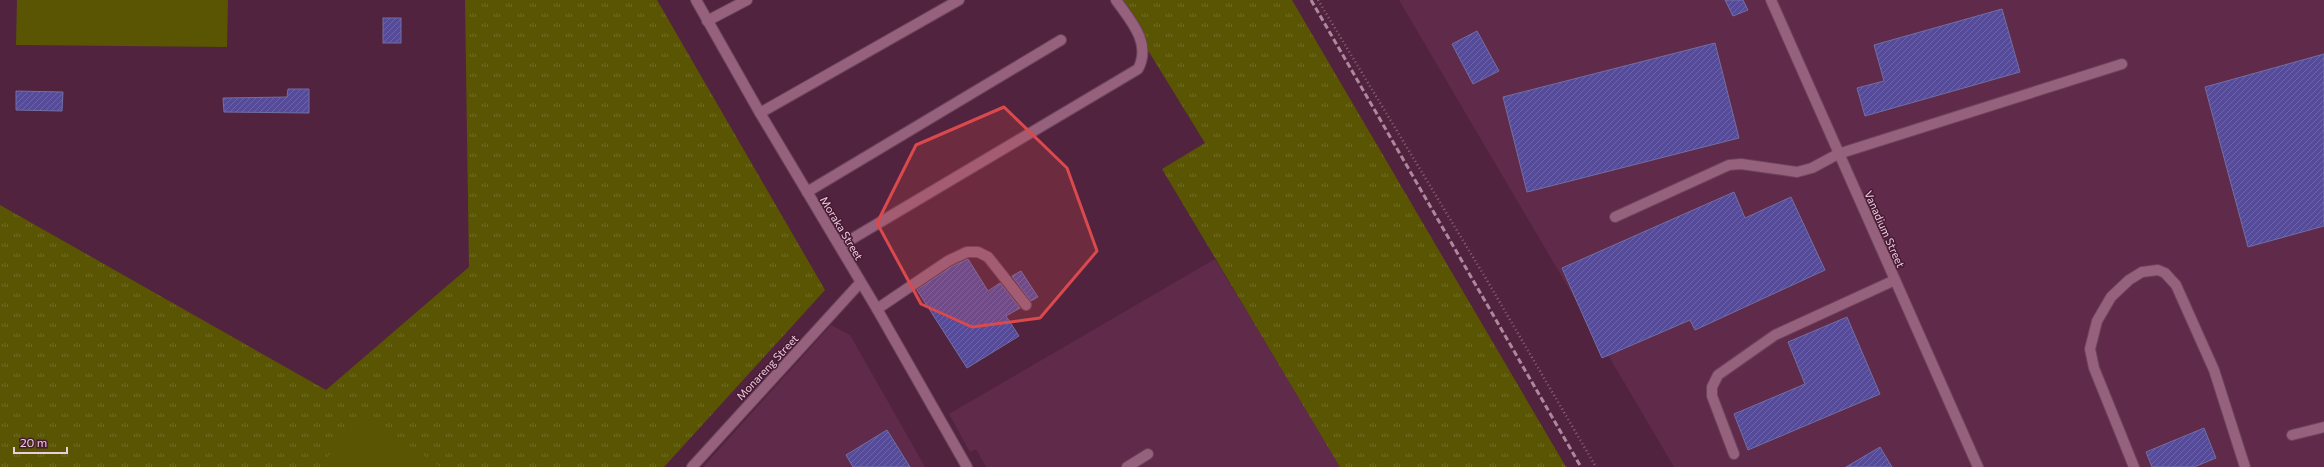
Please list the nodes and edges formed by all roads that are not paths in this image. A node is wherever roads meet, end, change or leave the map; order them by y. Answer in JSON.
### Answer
{"nodes":[{"id":1,"x":696,"y":0,"type":"edge"},
{"id":2,"x":747,"y":0,"type":"edge"},
{"id":3,"x":959,"y":0,"type":"edge"},
{"id":4,"x":1116,"y":0,"type":"edge"},
{"id":5,"x":1771,"y":0,"type":"edge"},
{"id":6,"x":707,"y":21,"type":"junction"},
{"id":7,"x":1061,"y":40,"type":"dead end"},
{"id":8,"x":2122,"y":64,"type":"dead end"},
{"id":9,"x":760,"y":113,"type":"junction"},
{"id":10,"x":1838,"y":154,"type":"junction"},
{"id":11,"x":806,"y":192,"type":"junction"},
{"id":12,"x":1615,"y":217,"type":"dead end"},
{"id":13,"x":840,"y":246,"type":"junction"},
{"id":14,"x":1895,"y":280,"type":"junction"},
{"id":15,"x":860,"y":283,"type":"junction"},
{"id":16,"x":1026,"y":305,"type":"dead end"},
{"id":17,"x":877,"y":309,"type":"junction"},
{"id":18,"x":2324,"y":427,"type":"edge"},
{"id":19,"x":2292,"y":436,"type":"dead end"},
{"id":20,"x":1148,"y":454,"type":"dead end"},
{"id":21,"x":1734,"y":454,"type":"dead end"},
{"id":22,"x":692,"y":467,"type":"edge"},
{"id":23,"x":968,"y":467,"type":"edge"},
{"id":24,"x":1128,"y":467,"type":"edge"},
{"id":25,"x":1978,"y":467,"type":"edge"},
{"id":26,"x":2134,"y":467,"type":"edge"},
{"id":27,"x":2245,"y":467,"type":"edge"}],
"edges":[{"from":1,"to":6,"type":"street","name":"Moraka Street"},
{"from":2,"to":6,"type":"street"},
{"from":3,"to":9,"type":"street"},
{"from":4,"to":13,"type":"street"},
{"from":5,"to":10,"type":"street","name":"Vanadium Street"},
{"from":6,"to":9,"type":"street","name":"Moraka Street"},
{"from":7,"to":11,"type":"street"},
{"from":8,"to":10,"type":"street"},
{"from":9,"to":11,"type":"street","name":"Moraka Street"},
{"from":10,"to":12,"type":"street"},
{"from":10,"to":14,"type":"street","name":"Vanadium Street"},
{"from":11,"to":13,"type":"street","name":"Moraka Street"},
{"from":13,"to":15,"type":"street","name":"Moraka Street"},
{"from":14,"to":21,"type":"street"},
{"from":14,"to":25,"type":"street","name":"Vanadium Street"},
{"from":15,"to":17,"type":"street","name":"Moraka Street"},
{"from":15,"to":22,"type":"street","name":"Monareng Street"},
{"from":16,"to":17,"type":"street"},
{"from":17,"to":23,"type":"street","name":"Moraka Street"},
{"from":18,"to":19,"type":"street"},
{"from":20,"to":24,"type":"street"},
{"from":26,"to":27,"type":"street"}]}
